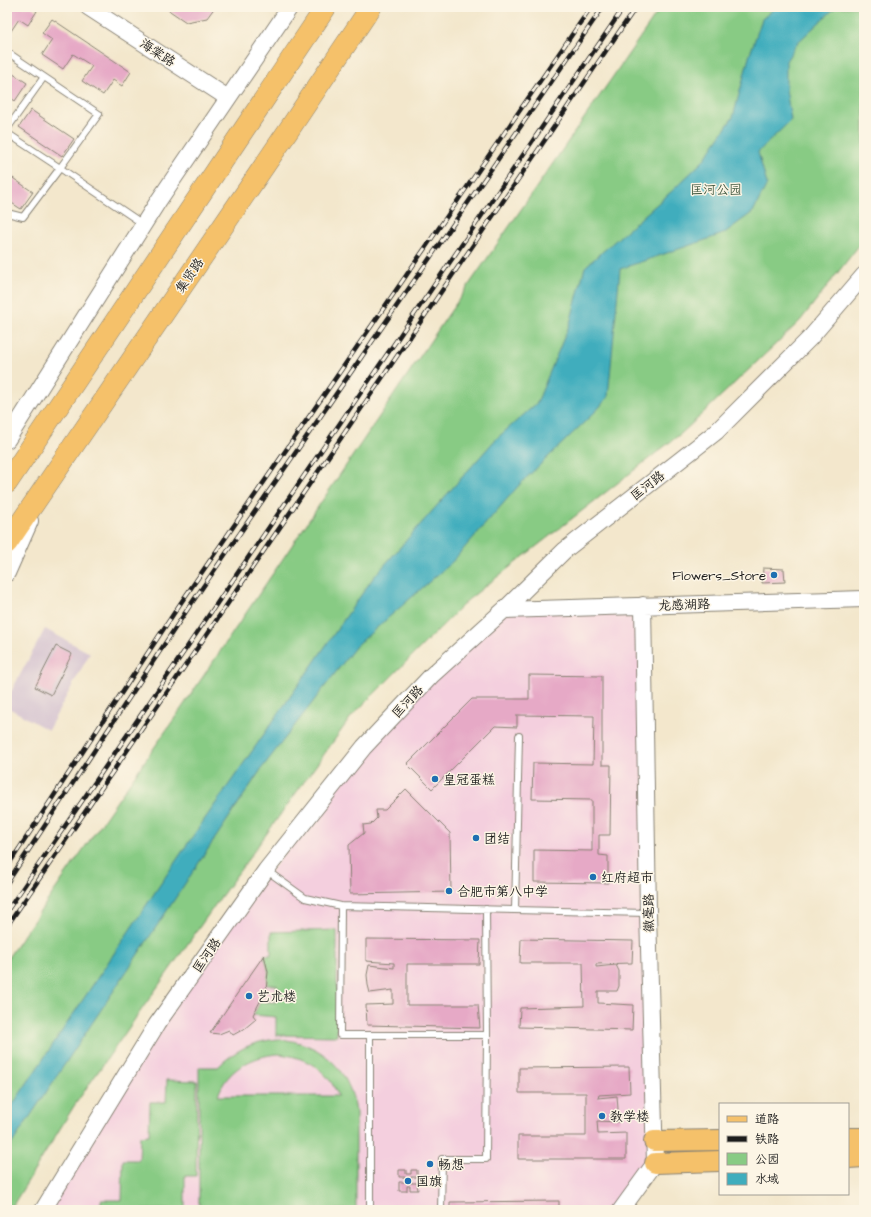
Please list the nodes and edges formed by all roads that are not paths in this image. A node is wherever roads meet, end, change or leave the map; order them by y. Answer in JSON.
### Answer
{"nodes":[{"id":1,"x":88,"y":7,"type":"edge"},
{"id":2,"x":290,"y":7,"type":"edge"},
{"id":3,"x":326,"y":7,"type":"edge"},
{"id":4,"x":371,"y":7,"type":"edge"},
{"id":5,"x":7,"y":52,"type":"edge"},
{"id":6,"x":44,"y":77,"type":"junction"},
{"id":7,"x":228,"y":98,"type":"junction"},
{"id":8,"x":7,"y":129,"type":"edge"},
{"id":9,"x":7,"y":133,"type":"edge"},
{"id":10,"x":60,"y":168,"type":"junction"},
{"id":11,"x":7,"y":214,"type":"edge"},
{"id":12,"x":144,"y":224,"type":"junction"},
{"id":13,"x":864,"y":275,"type":"edge"},
{"id":14,"x":7,"y":440,"type":"edge"},
{"id":15,"x":7,"y":483,"type":"edge"},
{"id":16,"x":46,"y":486,"type":"junction"},
{"id":17,"x":7,"y":543,"type":"edge"},
{"id":18,"x":7,"y":573,"type":"edge"},
{"id":19,"x":864,"y":599,"type":"edge"},
{"id":20,"x":643,"y":605,"type":"junction"},
{"id":21,"x":504,"y":610,"type":"junction"},
{"id":22,"x":519,"y":736,"type":"dead end"},
{"id":23,"x":266,"y":870,"type":"junction"},
{"id":24,"x":341,"y":906,"type":"junction"},
{"id":25,"x":486,"y":909,"type":"junction"},
{"id":26,"x":515,"y":910,"type":"junction"},
{"id":27,"x":648,"y":913,"type":"junction"},
{"id":28,"x":370,"y":1035,"type":"junction"},
{"id":29,"x":487,"y":1035,"type":"junction"},
{"id":30,"x":849,"y":1138,"type":"edge"},
{"id":31,"x":864,"y":1138,"type":"edge"},
{"id":32,"x":719,"y":1140,"type":"edge"},
{"id":33,"x":654,"y":1141,"type":"junction"},
{"id":34,"x":864,"y":1157,"type":"edge"},
{"id":35,"x":849,"y":1158,"type":"edge"},
{"id":36,"x":719,"y":1161,"type":"edge"},
{"id":37,"x":655,"y":1162,"type":"junction"},
{"id":38,"x":43,"y":1210,"type":"edge"},
{"id":39,"x":370,"y":1210,"type":"edge"},
{"id":40,"x":441,"y":1210,"type":"edge"},
{"id":41,"x":621,"y":1210,"type":"edge"}],
"edges":[{"from":1,"to":7,"type":"street","name":"海棠路"},
{"from":2,"to":7,"type":"street"},
{"from":3,"to":15,"type":"highway"},
{"from":4,"to":16,"type":"highway","name":"集贤路"},
{"from":5,"to":6,"type":"lane"},
{"from":6,"to":8,"type":"lane"},
{"from":6,"to":10,"type":"lane"},
{"from":7,"to":12,"type":"street"},
{"from":9,"to":10,"type":"lane"},
{"from":10,"to":11,"type":"lane"},
{"from":10,"to":12,"type":"lane"},
{"from":12,"to":14,"type":"street"},
{"from":13,"to":21,"type":"street","name":"匡河路"},
{"from":16,"to":17,"type":"highway","name":"集贤路"},
{"from":16,"to":18,"type":"street"},
{"from":19,"to":20,"type":"street","name":"龙感湖路"},
{"from":20,"to":21,"type":"street","name":"龙感湖路"},
{"from":20,"to":27,"type":"street","name":"徽毫路"},
{"from":21,"to":23,"type":"street","name":"匡河路"},
{"from":22,"to":26,"type":"lane"},
{"from":23,"to":24,"type":"lane"},
{"from":23,"to":38,"type":"street","name":"匡河路"},
{"from":24,"to":25,"type":"lane"},
{"from":24,"to":28,"type":"lane"},
{"from":25,"to":26,"type":"lane"},
{"from":25,"to":29,"type":"lane"},
{"from":26,"to":27,"type":"lane"},
{"from":27,"to":33,"type":"street","name":"徽毫路"},
{"from":28,"to":29,"type":"lane"},
{"from":28,"to":39,"type":"lane"},
{"from":29,"to":40,"type":"lane"},
{"from":30,"to":31,"type":"main road"},
{"from":32,"to":33,"type":"main road"},
{"from":33,"to":37,"type":"street","name":"徽毫路"},
{"from":34,"to":35,"type":"main road"},
{"from":36,"to":37,"type":"main road"},
{"from":37,"to":41,"type":"street"}]}
